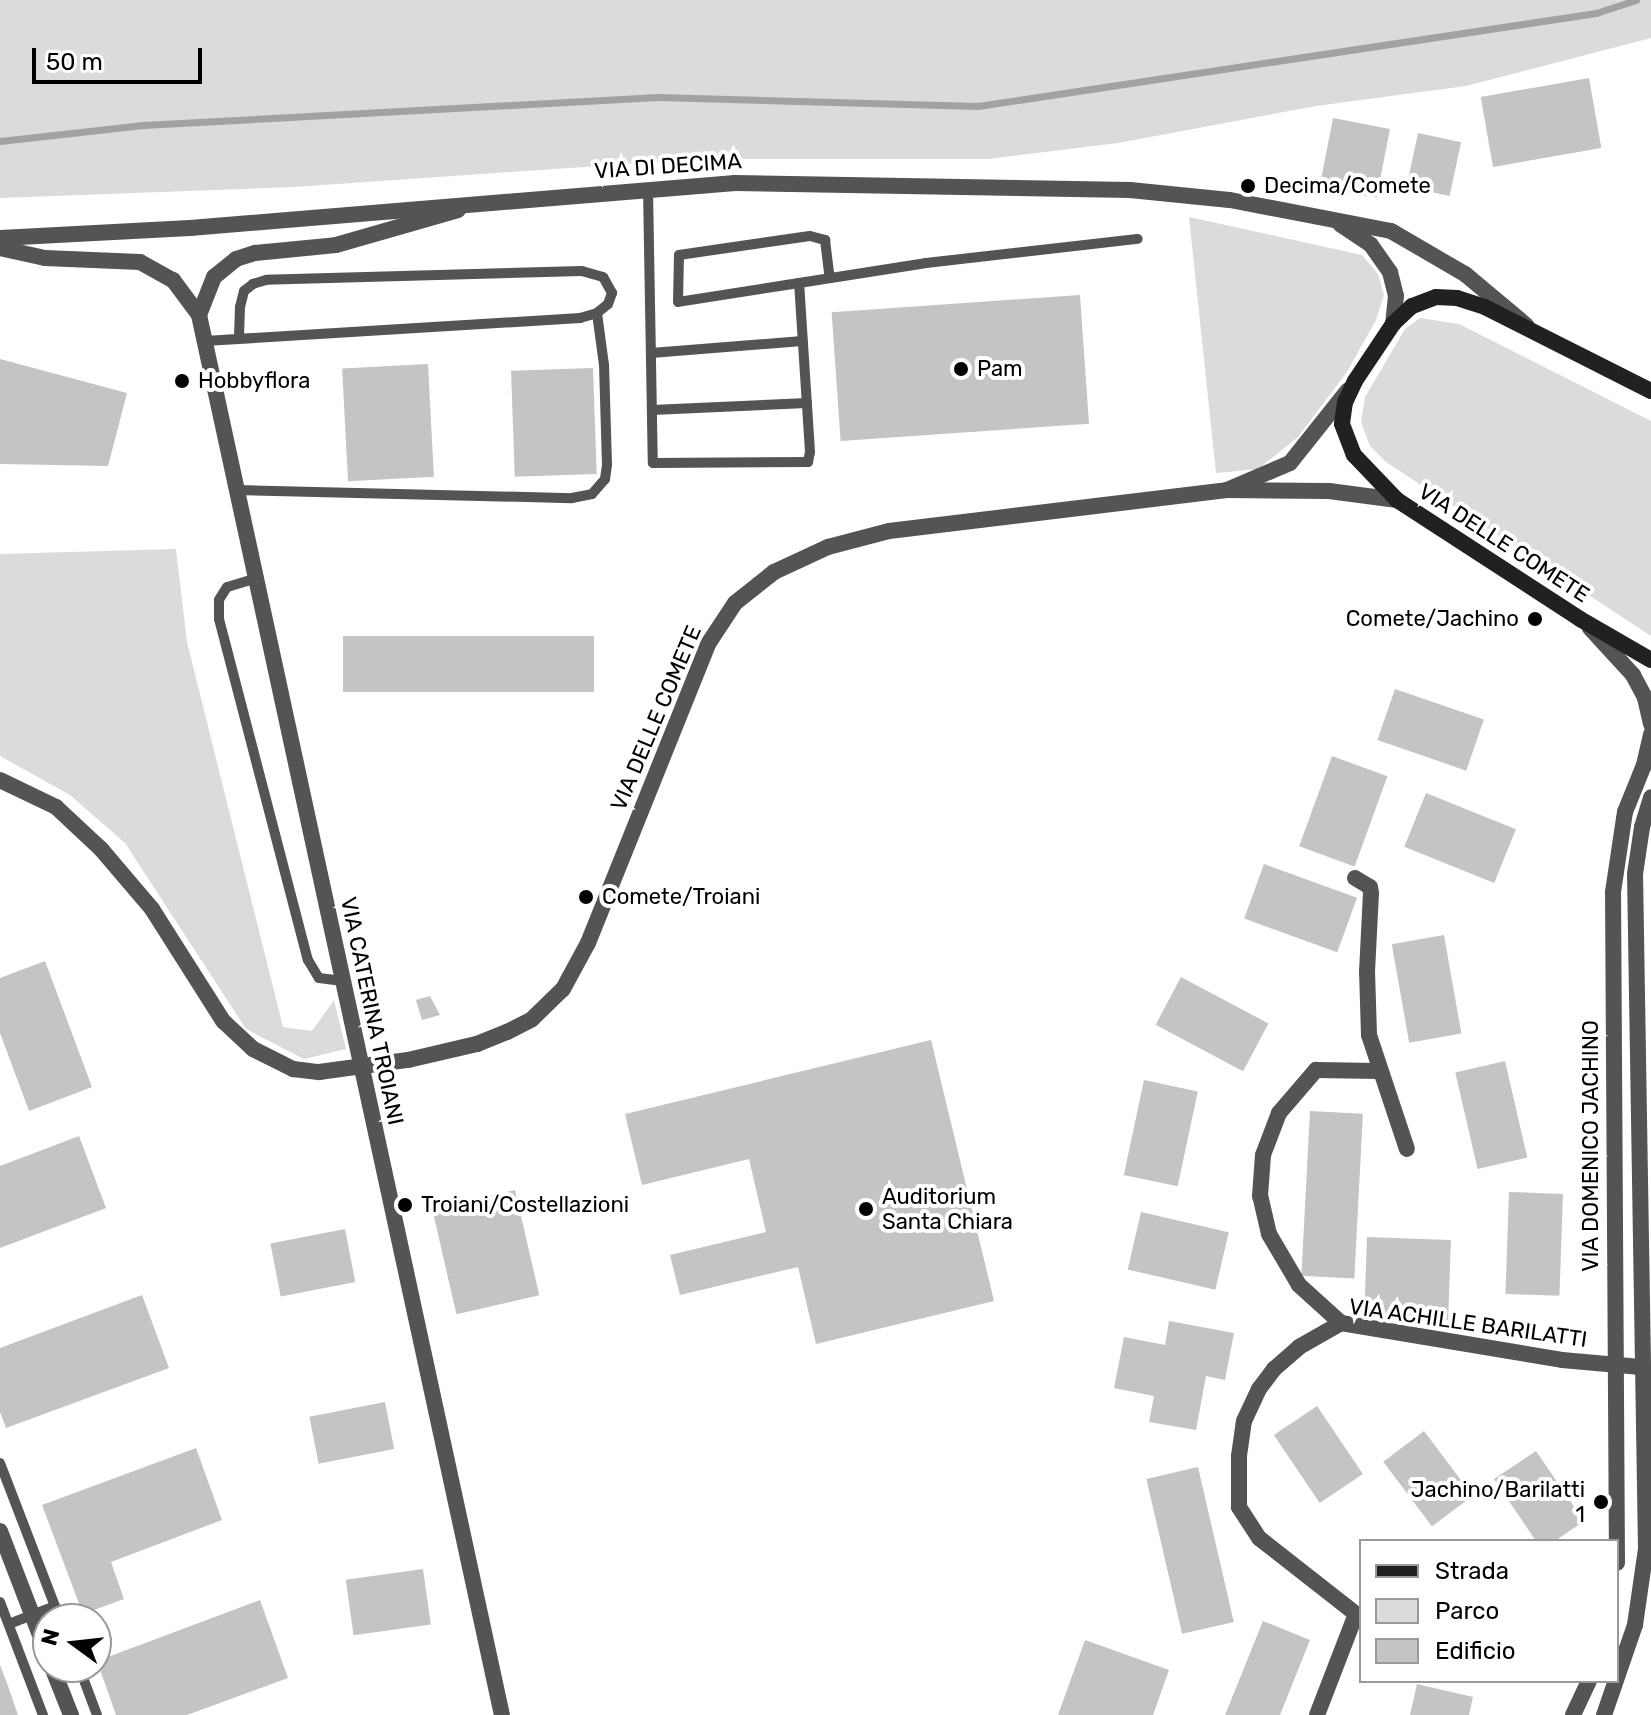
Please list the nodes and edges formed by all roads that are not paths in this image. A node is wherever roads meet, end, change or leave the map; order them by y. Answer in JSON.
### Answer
{"nodes":[{"id":1,"x":648,"y":189,"type":"junction"},
{"id":2,"x":474,"y":206,"type":"junction"},
{"id":3,"x":1338,"y":223,"type":"junction"},
{"id":4,"x":0,"y":238,"type":"edge"},
{"id":5,"x":1138,"y":239,"type":"dead end"},
{"id":6,"x":0,"y":248,"type":"edge"},
{"id":7,"x":830,"y":278,"type":"junction"},
{"id":8,"x":799,"y":283,"type":"junction"},
{"id":9,"x":597,"y":313,"type":"junction"},
{"id":10,"x":199,"y":315,"type":"junction"},
{"id":11,"x":1393,"y":324,"type":"junction"},
{"id":12,"x":1530,"y":329,"type":"junction"},
{"id":13,"x":239,"y":337,"type":"junction"},
{"id":14,"x":205,"y":341,"type":"junction"},
{"id":15,"x":803,"y":341,"type":"junction"},
{"id":16,"x":651,"y":353,"type":"junction"},
{"id":17,"x":1355,"y":381,"type":"junction"},
{"id":18,"x":1651,"y":391,"type":"edge"},
{"id":19,"x":807,"y":403,"type":"junction"},
{"id":20,"x":652,"y":410,"type":"junction"},
{"id":21,"x":237,"y":490,"type":"junction"},
{"id":22,"x":1227,"y":490,"type":"junction"},
{"id":23,"x":1397,"y":500,"type":"junction"},
{"id":24,"x":257,"y":578,"type":"junction"},
{"id":25,"x":1580,"y":619,"type":"junction"},
{"id":26,"x":1651,"y":660,"type":"edge"},
{"id":27,"x":1651,"y":724,"type":"edge"},
{"id":28,"x":1651,"y":734,"type":"edge"},
{"id":29,"x":0,"y":780,"type":"edge"},
{"id":30,"x":1651,"y":797,"type":"edge"},
{"id":31,"x":1355,"y":878,"type":"dead end"},
{"id":32,"x":343,"y":981,"type":"junction"},
{"id":33,"x":364,"y":1069,"type":"junction"},
{"id":34,"x":1379,"y":1071,"type":"junction"},
{"id":35,"x":1407,"y":1149,"type":"dead end"},
{"id":36,"x":1341,"y":1323,"type":"junction"},
{"id":37,"x":1614,"y":1365,"type":"junction"},
{"id":38,"x":1641,"y":1367,"type":"junction"},
{"id":39,"x":0,"y":1463,"type":"edge"},
{"id":40,"x":1649,"y":1493,"type":"edge"},
{"id":41,"x":1617,"y":1512,"type":"junction"},
{"id":42,"x":0,"y":1531,"type":"edge"},
{"id":43,"x":1617,"y":1539,"type":"edge"},
{"id":44,"x":0,"y":1602,"type":"edge"},
{"id":45,"x":54,"y":1603,"type":"edge"},
{"id":46,"x":1358,"y":1611,"type":"edge"},
{"id":47,"x":32,"y":1615,"type":"joint"},
{"id":48,"x":9,"y":1624,"type":"junction"},
{"id":49,"x":1619,"y":1675,"type":"edge"},
{"id":50,"x":58,"y":1683,"type":"edge"},
{"id":51,"x":85,"y":1683,"type":"edge"},
{"id":52,"x":1588,"y":1683,"type":"edge"},
{"id":53,"x":1616,"y":1683,"type":"edge"},
{"id":54,"x":43,"y":1715,"type":"edge"},
{"id":55,"x":71,"y":1715,"type":"edge"},
{"id":56,"x":97,"y":1715,"type":"edge"},
{"id":57,"x":502,"y":1715,"type":"edge"},
{"id":58,"x":1317,"y":1715,"type":"edge"},
{"id":59,"x":1573,"y":1715,"type":"edge"},
{"id":60,"x":1604,"y":1715,"type":"edge"}],
"edges":[{"from":1,"to":2,"type":"street","name":"VIA DI DECIMA"},
{"from":1,"to":3,"type":"street","name":"VIA DI DECIMA"},
{"from":1,"to":16,"type":"lane"},
{"from":2,"to":4,"type":"street","name":"VIA DI DECIMA"},
{"from":2,"to":10,"type":"street"},
{"from":3,"to":11,"type":"street","name":"VIA DI DECIMA"},
{"from":3,"to":12,"type":"street","name":"VIA DI DECIMA"},
{"from":5,"to":7,"type":"lane"},
{"from":6,"to":10,"type":"street","name":"VIA CATERINA TROIANI"},
{"from":7,"to":8,"type":"lane"},
{"from":7,"to":8,"type":"lane"},
{"from":8,"to":15,"type":"lane"},
{"from":9,"to":13,"type":"lane"},
{"from":9,"to":13,"type":"lane"},
{"from":9,"to":21,"type":"lane"},
{"from":10,"to":14,"type":"street","name":"VIA CATERINA TROIANI"},
{"from":11,"to":12,"type":"main road","name":"VIA DI DECIMA"},
{"from":11,"to":17,"type":"main road"},
{"from":12,"to":18,"type":"main road","name":"VIA DI DECIMA"},
{"from":13,"to":14,"type":"lane"},
{"from":14,"to":21,"type":"street","name":"VIA CATERINA TROIANI"},
{"from":15,"to":16,"type":"lane"},
{"from":15,"to":19,"type":"lane"},
{"from":16,"to":20,"type":"lane"},
{"from":17,"to":22,"type":"street","name":"VIA DELLE COMETE"},
{"from":17,"to":23,"type":"main road"},
{"from":19,"to":20,"type":"lane"},
{"from":19,"to":20,"type":"lane"},
{"from":21,"to":24,"type":"street","name":"VIA CATERINA TROIANI"},
{"from":22,"to":23,"type":"street","name":"VIA DELLE COMETE"},
{"from":22,"to":33,"type":"street","name":"VIA DELLE COMETE"},
{"from":23,"to":25,"type":"main road","name":"VIA DELLE COMETE"},
{"from":24,"to":32,"type":"street","name":"VIA CATERINA TROIANI"},
{"from":24,"to":32,"type":"lane"},
{"from":25,"to":26,"type":"main road","name":"VIA DELLE COMETE"},
{"from":25,"to":27,"type":"street"},
{"from":28,"to":37,"type":"street","name":"VIA DOMENICO JACHINO"},
{"from":29,"to":33,"type":"street","name":"VIA DELLE COMETE"},
{"from":30,"to":38,"type":"street","name":"VIA DOMENICO JACHINO"},
{"from":31,"to":34,"type":"street"},
{"from":32,"to":33,"type":"street","name":"VIA CATERINA TROIANI"},
{"from":33,"to":57,"type":"street","name":"VIA CATERINA TROIANI"},
{"from":34,"to":35,"type":"street"},
{"from":34,"to":36,"type":"street"},
{"from":36,"to":37,"type":"street","name":"VIA ACHILLE BARILATTI"},
{"from":36,"to":46,"type":"street","name":"VIA ACHILLE BARILATTI"},
{"from":37,"to":38,"type":"street","name":"VIA ACHILLE BARILATTI"},
{"from":37,"to":41,"type":"street","name":"VIA DOMENICO JACHINO"},
{"from":38,"to":40,"type":"street","name":"VIA DOMENICO JACHINO"},
{"from":39,"to":45,"type":"lane"},
{"from":40,"to":41,"type":"street"},
{"from":40,"to":49,"type":"street","name":"VIA DOMENICO JACHINO"},
{"from":41,"to":43,"type":"street","name":"VIA DOMENICO JACHINO"},
{"from":42,"to":47,"type":"street"},
{"from":44,"to":48,"type":"lane"},
{"from":46,"to":58,"type":"street","name":"VIA ACHILLE BARILATTI"},
{"from":47,"to":48,"type":"lane"},
{"from":48,"to":54,"type":"lane"},
{"from":50,"to":55,"type":"street"},
{"from":51,"to":56,"type":"lane"},
{"from":52,"to":59,"type":"street"},
{"from":53,"to":60,"type":"street","name":"VIA DOMENICO JACHINO"}]}
